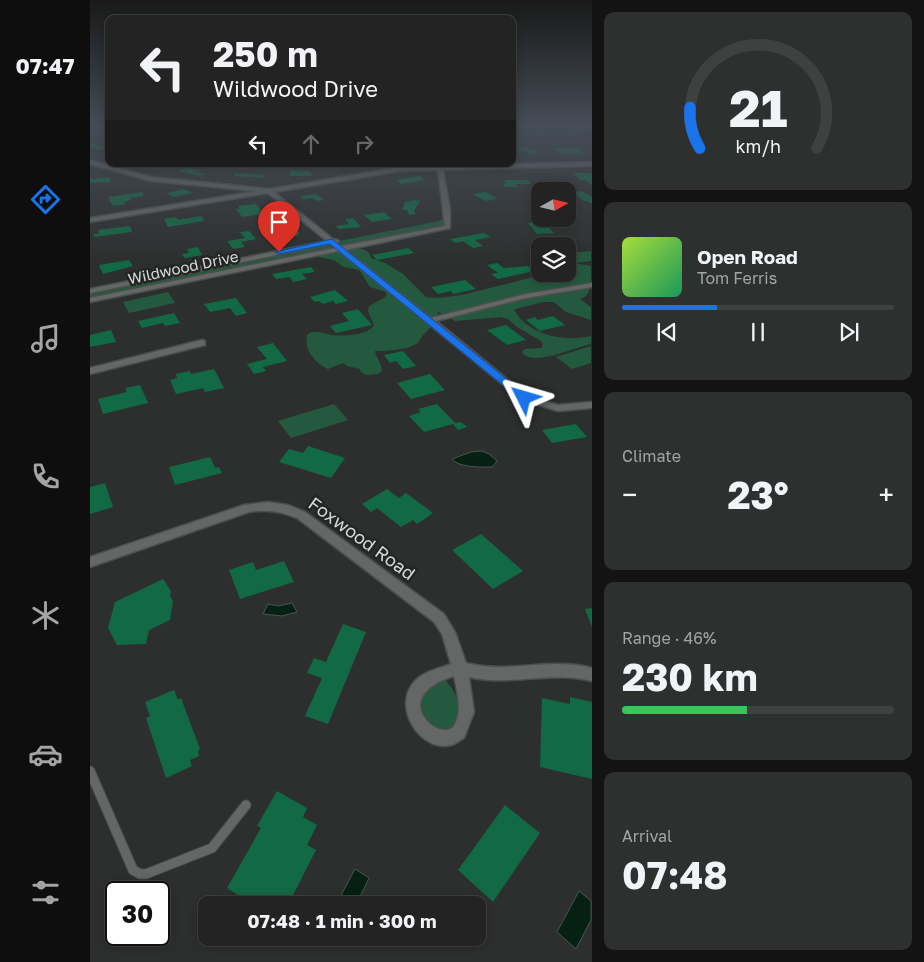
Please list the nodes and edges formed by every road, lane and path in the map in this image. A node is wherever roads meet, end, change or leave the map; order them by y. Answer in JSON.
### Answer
{"nodes":[{"id":1,"x":126,"y":172,"type":"edge"},
{"id":2,"x":382,"y":172,"type":"edge"},
{"id":3,"x":441,"y":172,"type":"edge"},
{"id":4,"x":268,"y":190,"type":"junction"},
{"id":5,"x":447,"y":216,"type":"junction"},
{"id":6,"x":90,"y":220,"type":"edge"},
{"id":7,"x":381,"y":232,"type":"dead end"},
{"id":8,"x":332,"y":242,"type":"junction"},
{"id":9,"x":341,"y":244,"type":"junction"},
{"id":10,"x":592,"y":285,"type":"edge"},
{"id":11,"x":90,"y":291,"type":"edge"},
{"id":12,"x":90,"y":300,"type":"edge"},
{"id":13,"x":431,"y":320,"type":"junction"},
{"id":14,"x":202,"y":343,"type":"dead end"},
{"id":15,"x":90,"y":371,"type":"edge"},
{"id":16,"x":592,"y":405,"type":"edge"},
{"id":17,"x":90,"y":562,"type":"edge"},
{"id":18,"x":460,"y":668,"type":"junction"},
{"id":19,"x":592,"y":675,"type":"edge"},
{"id":20,"x":90,"y":771,"type":"edge"},
{"id":21,"x":246,"y":805,"type":"dead end"}],
"edges":[{"from":1,"to":4,"type":"street"},
{"from":2,"to":4,"type":"street"},
{"from":3,"to":5,"type":"street"},
{"from":4,"to":6,"type":"street"},
{"from":4,"to":8,"type":"street"},
{"from":5,"to":7,"type":"street"},
{"from":5,"to":9,"type":"street","name":"Wildwood Drive"},
{"from":8,"to":9,"type":"street"},
{"from":8,"to":11,"type":"street","name":"Wildwood Drive"},
{"from":9,"to":12,"type":"street","name":"Wildwood Drive"},
{"from":9,"to":13,"type":"street"},
{"from":10,"to":13,"type":"street"},
{"from":13,"to":16,"type":"street"},
{"from":14,"to":15,"type":"street"},
{"from":17,"to":18,"type":"street","name":"Foxwood Road"},
{"from":18,"to":18,"type":"street","name":"Foxwood Road"},
{"from":18,"to":19,"type":"street"},
{"from":20,"to":21,"type":"lane"}]}
